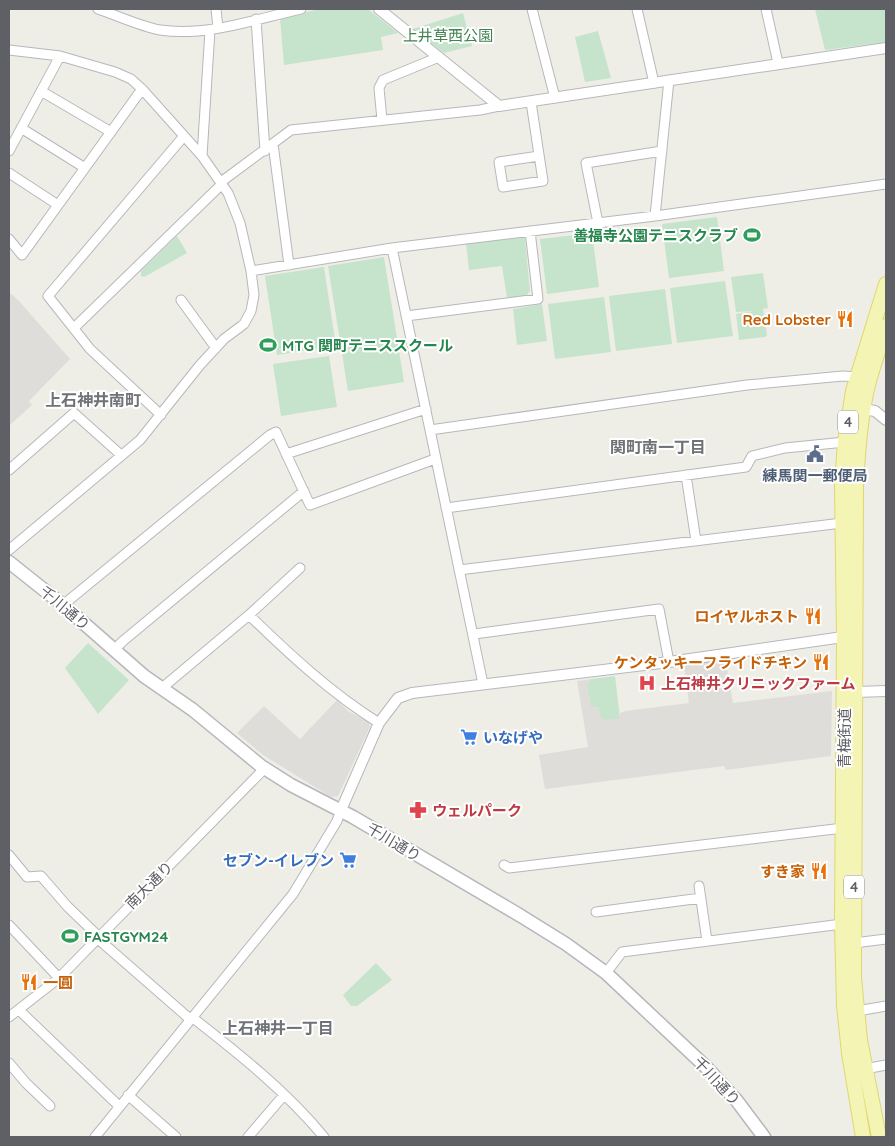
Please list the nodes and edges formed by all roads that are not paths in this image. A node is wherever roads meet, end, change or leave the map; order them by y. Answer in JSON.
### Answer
{"nodes":[{"id":1,"x":98,"y":9,"type":"edge"},
{"id":2,"x":216,"y":9,"type":"edge"},
{"id":3,"x":301,"y":9,"type":"edge"},
{"id":4,"x":379,"y":9,"type":"edge"},
{"id":5,"x":532,"y":9,"type":"edge"},
{"id":6,"x":637,"y":9,"type":"edge"},
{"id":7,"x":766,"y":9,"type":"edge"},
{"id":8,"x":256,"y":19,"type":"junction"},
{"id":9,"x":214,"y":29,"type":"junction"},
{"id":10,"x":886,"y":48,"type":"edge"},
{"id":11,"x":9,"y":50,"type":"edge"},
{"id":12,"x":60,"y":56,"type":"junction"},
{"id":13,"x":439,"y":58,"type":"junction"},
{"id":14,"x":778,"y":63,"type":"junction"},
{"id":15,"x":669,"y":80,"type":"junction"},
{"id":16,"x":654,"y":83,"type":"junction"},
{"id":17,"x":142,"y":89,"type":"junction"},
{"id":18,"x":41,"y":91,"type":"junction"},
{"id":19,"x":555,"y":98,"type":"junction"},
{"id":20,"x":531,"y":102,"type":"junction"},
{"id":21,"x":499,"y":106,"type":"junction"},
{"id":22,"x":382,"y":120,"type":"junction"},
{"id":23,"x":21,"y":128,"type":"junction"},
{"id":24,"x":111,"y":132,"type":"junction"},
{"id":25,"x":184,"y":136,"type":"junction"},
{"id":26,"x":273,"y":144,"type":"junction"},
{"id":27,"x":9,"y":151,"type":"edge"},
{"id":28,"x":265,"y":151,"type":"junction"},
{"id":29,"x":662,"y":151,"type":"junction"},
{"id":30,"x":202,"y":156,"type":"junction"},
{"id":31,"x":539,"y":156,"type":"junction"},
{"id":32,"x":85,"y":168,"type":"junction"},
{"id":33,"x":9,"y":173,"type":"edge"},
{"id":34,"x":222,"y":183,"type":"junction"},
{"id":35,"x":886,"y":184,"type":"edge"},
{"id":36,"x":58,"y":205,"type":"junction"},
{"id":37,"x":655,"y":216,"type":"junction"},
{"id":38,"x":598,"y":223,"type":"junction"},
{"id":39,"x":530,"y":232,"type":"junction"},
{"id":40,"x":9,"y":239,"type":"edge"},
{"id":41,"x":392,"y":248,"type":"junction"},
{"id":42,"x":290,"y":265,"type":"junction"},
{"id":43,"x":250,"y":271,"type":"junction"},
{"id":44,"x":886,"y":284,"type":"edge"},
{"id":45,"x":181,"y":300,"type":"dead end"},
{"id":46,"x":406,"y":316,"type":"junction"},
{"id":47,"x":886,"y":326,"type":"edge"},
{"id":48,"x":74,"y":328,"type":"junction"},
{"id":49,"x":216,"y":348,"type":"junction"},
{"id":50,"x":858,"y":377,"type":"junction"},
{"id":51,"x":856,"y":407,"type":"junction"},
{"id":52,"x":426,"y":409,"type":"junction"},
{"id":53,"x":161,"y":415,"type":"junction"},
{"id":54,"x":886,"y":420,"type":"edge"},
{"id":55,"x":430,"y":430,"type":"junction"},
{"id":56,"x":845,"y":442,"type":"junction"},
{"id":57,"x":286,"y":454,"type":"junction"},
{"id":58,"x":120,"y":455,"type":"junction"},
{"id":59,"x":435,"y":459,"type":"junction"},
{"id":60,"x":9,"y":470,"type":"edge"},
{"id":61,"x":686,"y":475,"type":"junction"},
{"id":62,"x":304,"y":491,"type":"junction"},
{"id":63,"x":446,"y":508,"type":"junction"},
{"id":64,"x":842,"y":523,"type":"junction"},
{"id":65,"x":696,"y":541,"type":"junction"},
{"id":66,"x":9,"y":550,"type":"edge"},
{"id":67,"x":9,"y":562,"type":"edge"},
{"id":68,"x":300,"y":568,"type":"dead end"},
{"id":69,"x":460,"y":570,"type":"junction"},
{"id":70,"x":63,"y":605,"type":"junction"},
{"id":71,"x":249,"y":615,"type":"junction"},
{"id":72,"x":474,"y":634,"type":"junction"},
{"id":73,"x":850,"y":636,"type":"junction"},
{"id":74,"x":114,"y":650,"type":"junction"},
{"id":75,"x":669,"y":662,"type":"junction"},
{"id":76,"x":483,"y":684,"type":"junction"},
{"id":77,"x":162,"y":688,"type":"junction"},
{"id":78,"x":886,"y":691,"type":"edge"},
{"id":79,"x":856,"y":692,"type":"junction"},
{"id":80,"x":379,"y":723,"type":"junction"},
{"id":81,"x":265,"y":768,"type":"junction"},
{"id":82,"x":341,"y":810,"type":"junction"},
{"id":83,"x":843,"y":828,"type":"junction"},
{"id":84,"x":9,"y":855,"type":"edge"},
{"id":85,"x":504,"y":865,"type":"dead end"},
{"id":86,"x":699,"y":886,"type":"dead end"},
{"id":87,"x":701,"y":898,"type":"junction"},
{"id":88,"x":596,"y":912,"type":"dead end"},
{"id":89,"x":842,"y":924,"type":"junction"},
{"id":90,"x":9,"y":925,"type":"edge"},
{"id":91,"x":98,"y":937,"type":"junction"},
{"id":92,"x":886,"y":939,"type":"edge"},
{"id":93,"x":707,"y":941,"type":"junction"},
{"id":94,"x":854,"y":943,"type":"junction"},
{"id":95,"x":606,"y":973,"type":"junction"},
{"id":96,"x":59,"y":978,"type":"junction"},
{"id":97,"x":886,"y":1006,"type":"edge"},
{"id":98,"x":19,"y":1010,"type":"junction"},
{"id":99,"x":857,"y":1011,"type":"junction"},
{"id":100,"x":9,"y":1017,"type":"edge"},
{"id":101,"x":192,"y":1019,"type":"junction"},
{"id":102,"x":9,"y":1063,"type":"edge"},
{"id":103,"x":886,"y":1065,"type":"edge"},
{"id":104,"x":865,"y":1069,"type":"junction"},
{"id":105,"x":128,"y":1095,"type":"junction"},
{"id":106,"x":284,"y":1095,"type":"junction"},
{"id":107,"x":50,"y":1106,"type":"dead end"},
{"id":108,"x":119,"y":1106,"type":"junction"},
{"id":109,"x":95,"y":1137,"type":"edge"},
{"id":110,"x":176,"y":1137,"type":"edge"},
{"id":111,"x":249,"y":1137,"type":"edge"},
{"id":112,"x":324,"y":1137,"type":"edge"},
{"id":113,"x":764,"y":1137,"type":"edge"},
{"id":114,"x":863,"y":1137,"type":"edge"},
{"id":115,"x":878,"y":1137,"type":"edge"}],
"edges":[{"from":1,"to":9,"type":"street"},
{"from":2,"to":9,"type":"street"},
{"from":3,"to":8,"type":"street"},
{"from":4,"to":13,"type":"street"},
{"from":5,"to":19,"type":"street"},
{"from":6,"to":16,"type":"street"},
{"from":7,"to":14,"type":"street"},
{"from":8,"to":9,"type":"street"},
{"from":8,"to":28,"type":"street"},
{"from":9,"to":30,"type":"street"},
{"from":10,"to":14,"type":"street"},
{"from":11,"to":12,"type":"street"},
{"from":12,"to":17,"type":"street"},
{"from":12,"to":18,"type":"street"},
{"from":13,"to":21,"type":"street"},
{"from":13,"to":22,"type":"street"},
{"from":14,"to":15,"type":"street"},
{"from":15,"to":16,"type":"street"},
{"from":15,"to":29,"type":"street"},
{"from":16,"to":19,"type":"street"},
{"from":17,"to":24,"type":"street"},
{"from":17,"to":25,"type":"street"},
{"from":18,"to":23,"type":"street"},
{"from":18,"to":24,"type":"street"},
{"from":19,"to":20,"type":"street"},
{"from":20,"to":21,"type":"street"},
{"from":20,"to":31,"type":"street"},
{"from":21,"to":22,"type":"street"},
{"from":22,"to":26,"type":"street"},
{"from":23,"to":27,"type":"street"},
{"from":23,"to":32,"type":"street"},
{"from":24,"to":32,"type":"street"},
{"from":25,"to":30,"type":"street"},
{"from":25,"to":48,"type":"street"},
{"from":26,"to":28,"type":"street"},
{"from":26,"to":42,"type":"street"},
{"from":28,"to":34,"type":"street"},
{"from":29,"to":37,"type":"street"},
{"from":29,"to":38,"type":"street"},
{"from":30,"to":34,"type":"street"},
{"from":31,"to":31,"type":"street"},
{"from":32,"to":36,"type":"street"},
{"from":33,"to":36,"type":"street"},
{"from":34,"to":43,"type":"street"},
{"from":34,"to":48,"type":"street"},
{"from":35,"to":37,"type":"street"},
{"from":36,"to":40,"type":"street"},
{"from":37,"to":38,"type":"street"},
{"from":38,"to":39,"type":"street"},
{"from":39,"to":41,"type":"street"},
{"from":39,"to":46,"type":"street"},
{"from":41,"to":42,"type":"street"},
{"from":41,"to":46,"type":"street"},
{"from":42,"to":43,"type":"street"},
{"from":43,"to":49,"type":"street"},
{"from":44,"to":50,"type":"main road","name":"青梅街道","number":"4"},
{"from":45,"to":49,"type":"street"},
{"from":46,"to":52,"type":"street"},
{"from":47,"to":51,"type":"main road","name":"青梅街道","number":"4"},
{"from":48,"to":53,"type":"street"},
{"from":49,"to":53,"type":"street"},
{"from":50,"to":51,"type":"main road","name":"青梅街道","number":"4"},
{"from":50,"to":55,"type":"street"},
{"from":51,"to":54,"type":"street"},
{"from":51,"to":56,"type":"main road","name":"青梅街道","number":"4"},
{"from":51,"to":73,"type":"main road","name":"青梅街道","number":"4"},
{"from":52,"to":55,"type":"street"},
{"from":52,"to":57,"type":"street"},
{"from":53,"to":58,"type":"street"},
{"from":55,"to":59,"type":"street"},
{"from":56,"to":61,"type":"street"},
{"from":56,"to":64,"type":"main road","name":"青梅街道","number":"4"},
{"from":57,"to":62,"type":"street"},
{"from":57,"to":70,"type":"street"},
{"from":58,"to":60,"type":"street"},
{"from":58,"to":66,"type":"street"},
{"from":59,"to":62,"type":"street"},
{"from":59,"to":63,"type":"street"},
{"from":61,"to":63,"type":"street"},
{"from":61,"to":65,"type":"street"},
{"from":62,"to":74,"type":"street"},
{"from":63,"to":69,"type":"street"},
{"from":64,"to":65,"type":"street"},
{"from":64,"to":73,"type":"main road","name":"青梅街道","number":"4"},
{"from":65,"to":69,"type":"street"},
{"from":67,"to":70,"type":"main road","name":"千川通り"},
{"from":68,"to":71,"type":"street"},
{"from":69,"to":72,"type":"street"},
{"from":70,"to":74,"type":"main road","name":"千川通り"},
{"from":71,"to":77,"type":"street"},
{"from":71,"to":80,"type":"street"},
{"from":72,"to":75,"type":"street"},
{"from":72,"to":76,"type":"street"},
{"from":73,"to":75,"type":"street"},
{"from":73,"to":79,"type":"main road","name":"青梅街道","number":"4"},
{"from":73,"to":83,"type":"main road","name":"青梅街道","number":"4"},
{"from":74,"to":77,"type":"main road","name":"千川通り"},
{"from":75,"to":76,"type":"street"},
{"from":76,"to":80,"type":"street"},
{"from":77,"to":81,"type":"main road","name":"千川通り"},
{"from":78,"to":79,"type":"street"},
{"from":79,"to":94,"type":"main road","name":"青梅街道","number":"4"},
{"from":80,"to":82,"type":"street"},
{"from":81,"to":82,"type":"main road","name":"千川通り"},
{"from":81,"to":91,"type":"street","name":"南大通り"},
{"from":82,"to":95,"type":"main road","name":"千川通り"},
{"from":82,"to":101,"type":"street"},
{"from":83,"to":85,"type":"street"},
{"from":83,"to":89,"type":"main road","name":"青梅街道","number":"4"},
{"from":84,"to":91,"type":"street"},
{"from":86,"to":87,"type":"street"},
{"from":87,"to":88,"type":"street"},
{"from":87,"to":93,"type":"street"},
{"from":89,"to":93,"type":"street"},
{"from":89,"to":114,"type":"main road","name":"青梅街道","number":"4"},
{"from":90,"to":96,"type":"street"},
{"from":91,"to":96,"type":"street","name":"南大通り"},
{"from":91,"to":101,"type":"street"},
{"from":92,"to":94,"type":"street"},
{"from":93,"to":95,"type":"street"},
{"from":94,"to":99,"type":"main road","name":"青梅街道","number":"4"},
{"from":95,"to":113,"type":"main road","name":"千川通り"},
{"from":96,"to":98,"type":"street","name":"南大通り"},
{"from":97,"to":99,"type":"street"},
{"from":98,"to":100,"type":"street","name":"南大通り"},
{"from":98,"to":108,"type":"street"},
{"from":99,"to":104,"type":"main road","name":"青梅街道","number":"4"},
{"from":101,"to":105,"type":"street"},
{"from":101,"to":106,"type":"street"},
{"from":102,"to":107,"type":"street"},
{"from":103,"to":104,"type":"street"},
{"from":104,"to":115,"type":"main road","name":"青梅街道","number":"4"},
{"from":105,"to":108,"type":"street"},
{"from":105,"to":110,"type":"street"},
{"from":106,"to":111,"type":"street"},
{"from":106,"to":112,"type":"street"},
{"from":108,"to":109,"type":"street"}]}
